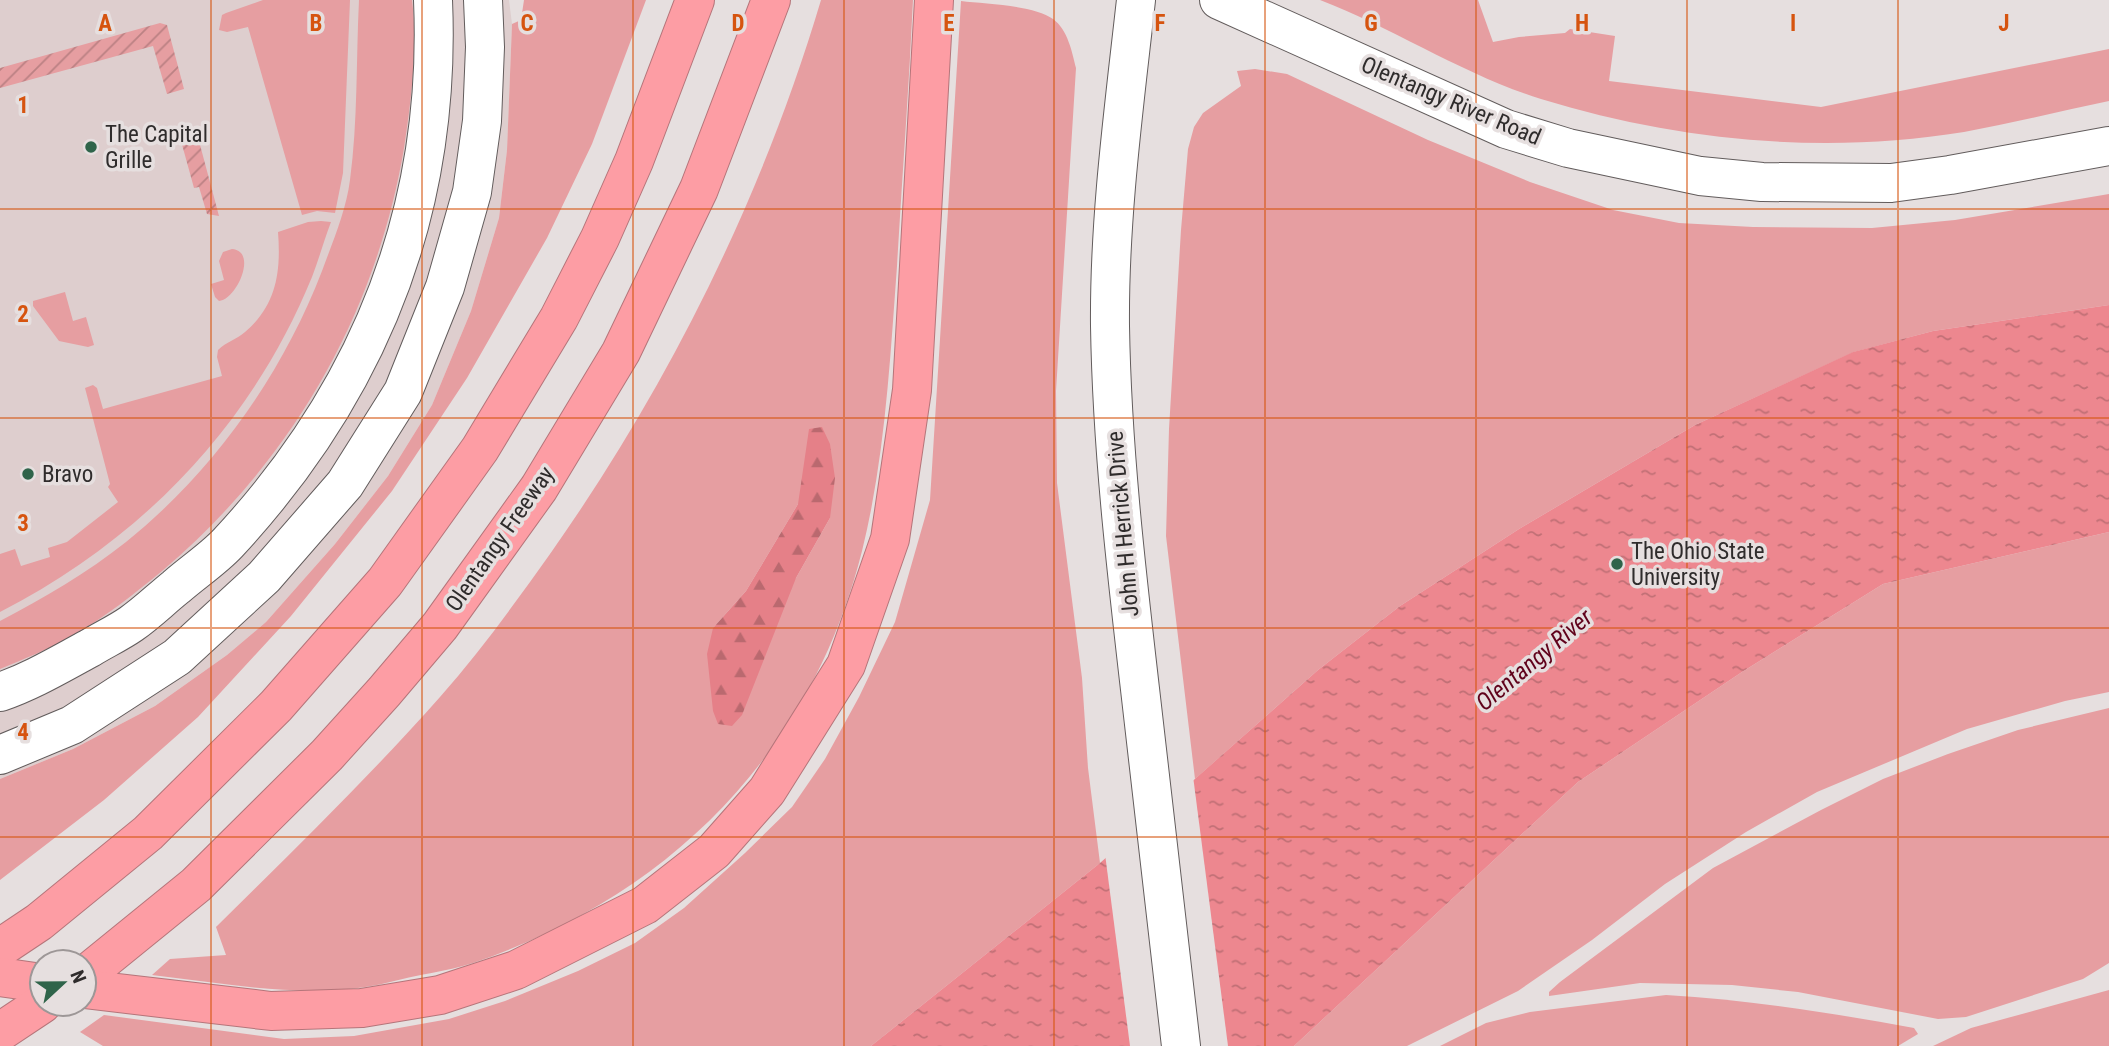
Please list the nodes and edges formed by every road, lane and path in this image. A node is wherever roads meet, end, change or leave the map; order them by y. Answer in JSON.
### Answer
{"nodes":[{"id":1,"x":433,"y":0,"type":"edge"},
{"id":2,"x":483,"y":0,"type":"edge"},
{"id":3,"x":695,"y":0,"type":"edge"},
{"id":4,"x":771,"y":0,"type":"edge"},
{"id":5,"x":934,"y":0,"type":"edge"},
{"id":6,"x":1136,"y":0,"type":"edge"},
{"id":7,"x":1219,"y":0,"type":"edge"},
{"id":8,"x":2109,"y":146,"type":"edge"},
{"id":9,"x":0,"y":692,"type":"edge"},
{"id":10,"x":0,"y":755,"type":"edge"},
{"id":11,"x":0,"y":948,"type":"edge"},
{"id":12,"x":98,"y":965,"type":"edge"},
{"id":13,"x":0,"y":977,"type":"edge"},
{"id":14,"x":28,"y":981,"type":"edge"},
{"id":15,"x":98,"y":991,"type":"edge"},
{"id":16,"x":28,"y":1013,"type":"edge"},
{"id":17,"x":0,"y":1032,"type":"edge"},
{"id":18,"x":0,"y":1044,"type":"edge"},
{"id":19,"x":6,"y":1046,"type":"edge"},
{"id":20,"x":1181,"y":1046,"type":"edge"}],
"edges":[{"from":1,"to":9,"type":"main road"},
{"from":2,"to":10,"type":"main road"},
{"from":3,"to":11,"type":"highway"},
{"from":4,"to":12,"type":"highway","name":"Olentangy Freeway"},
{"from":5,"to":15,"type":"highway"},
{"from":6,"to":20,"type":"main road","name":"John H Herrick Drive"},
{"from":7,"to":8,"type":"main road","name":"Olentangy River Road"},
{"from":13,"to":14,"type":"highway"},
{"from":16,"to":17,"type":"highway"},
{"from":18,"to":19,"type":"highway"}]}
